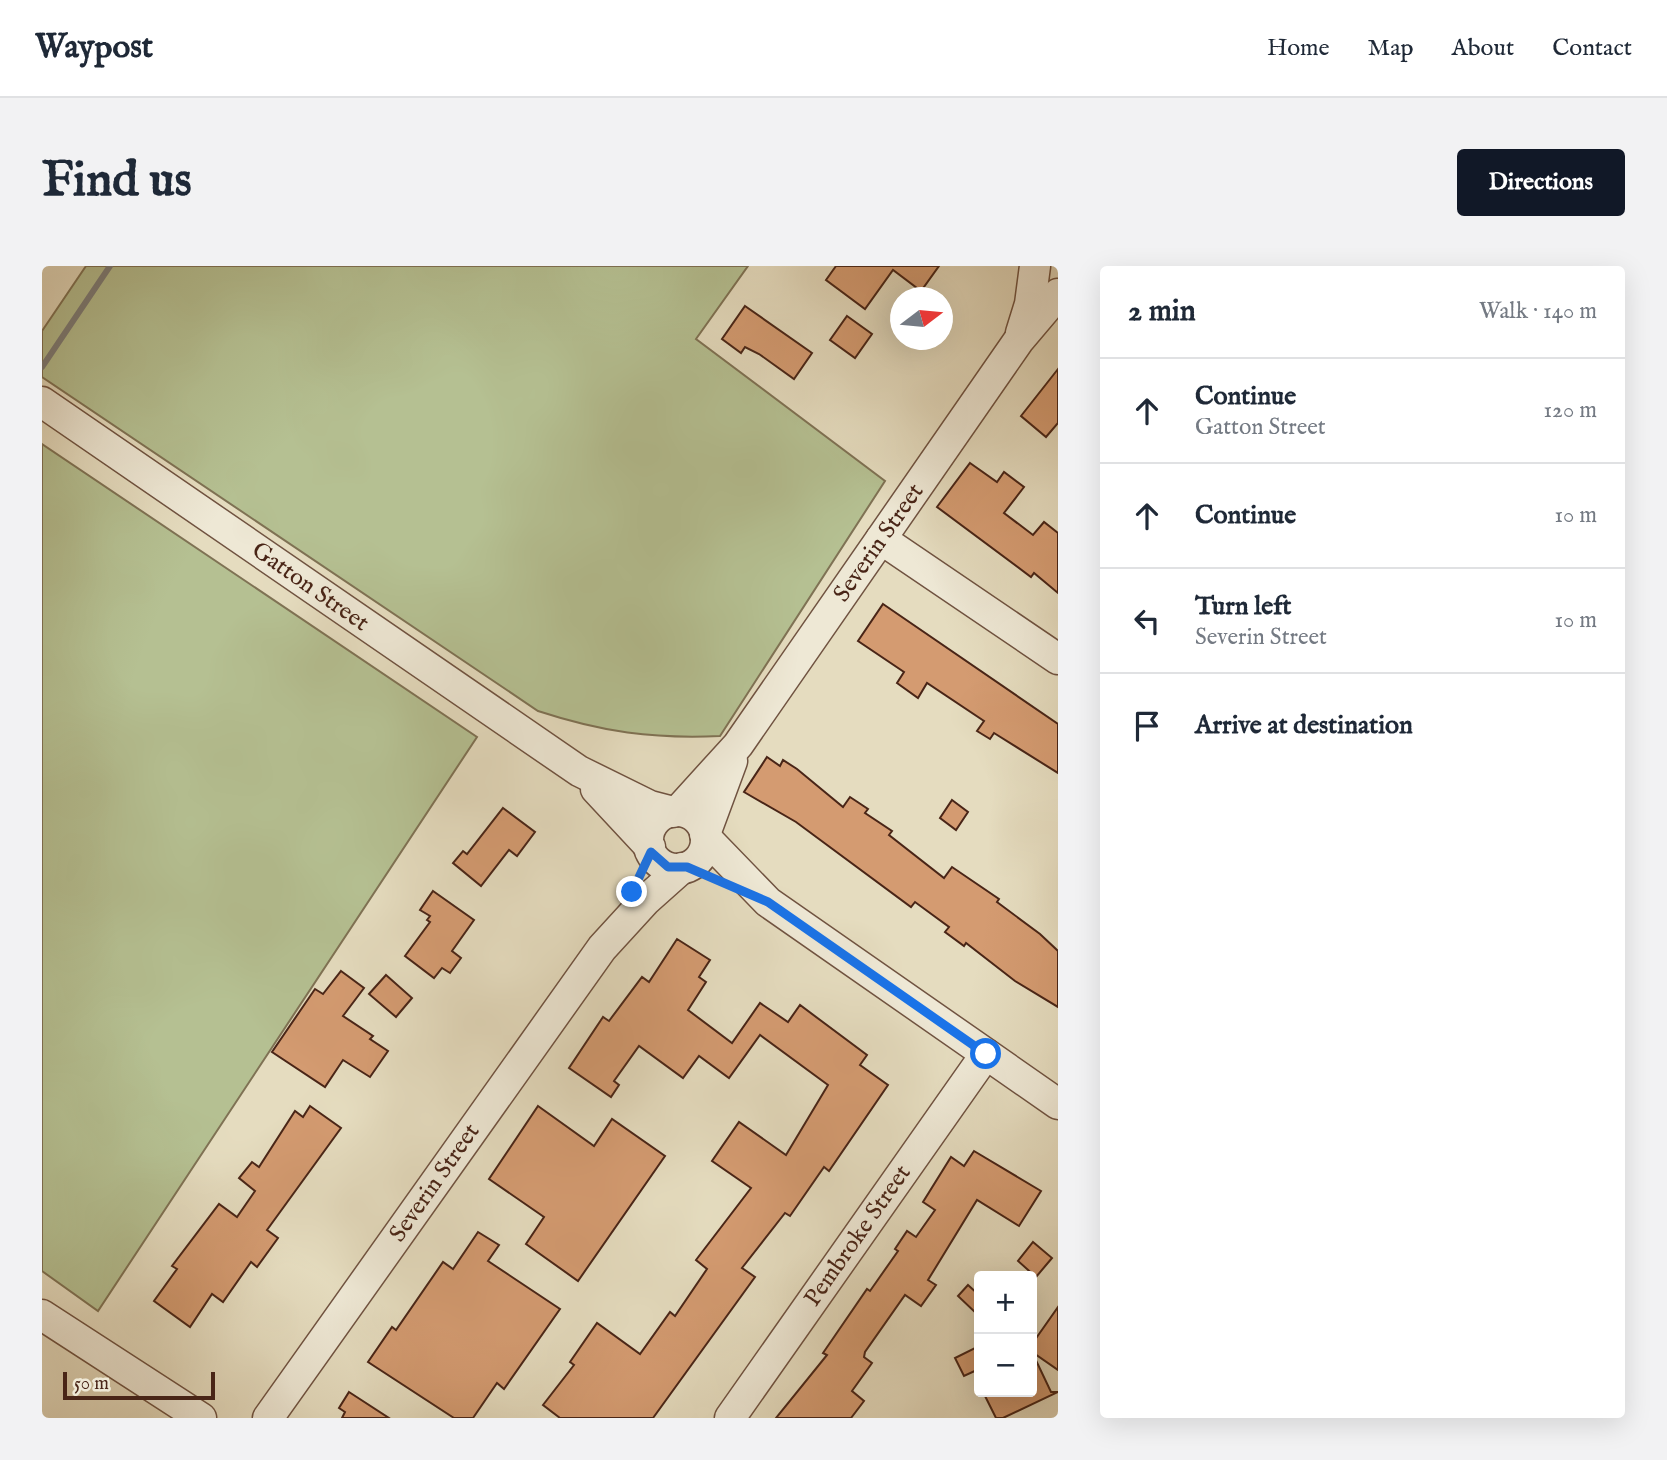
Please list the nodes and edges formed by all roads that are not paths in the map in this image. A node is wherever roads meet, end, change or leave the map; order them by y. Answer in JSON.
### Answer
{"nodes":[{"id":1,"x":1035,"y":266,"type":"edge"},
{"id":2,"x":1058,"y":294,"type":"edge"},
{"id":3,"x":1019,"y":340,"type":"junction"},
{"id":4,"x":42,"y":402,"type":"edge"},
{"id":5,"x":881,"y":539,"type":"junction"},
{"id":6,"x":1058,"y":659,"type":"edge"},
{"id":7,"x":738,"y":745,"type":"junction"},
{"id":8,"x":579,"y":771,"type":"junction"},
{"id":9,"x":676,"y":811,"type":"junction"},
{"id":10,"x":706,"y":836,"type":"junction"},
{"id":11,"x":651,"y":849,"type":"junction"},
{"id":12,"x":685,"y":868,"type":"junction"},
{"id":13,"x":768,"y":902,"type":"junction"},
{"id":14,"x":602,"y":948,"type":"junction"},
{"id":15,"x":986,"y":1054,"type":"junction"},
{"id":16,"x":1058,"y":1104,"type":"edge"},
{"id":17,"x":42,"y":1315,"type":"edge"},
{"id":18,"x":201,"y":1418,"type":"edge"},
{"id":19,"x":268,"y":1418,"type":"edge"},
{"id":20,"x":730,"y":1418,"type":"edge"}],
"edges":[{"from":1,"to":3,"type":"street","name":"Severin Street"},
{"from":2,"to":3,"type":"street","name":"Severin Street"},
{"from":3,"to":5,"type":"street","name":"Severin Street"},
{"from":4,"to":8,"type":"street","name":"Gatton Street"},
{"from":5,"to":6,"type":"street"},
{"from":5,"to":7,"type":"street","name":"Severin Street"},
{"from":7,"to":9,"type":"street","name":"Severin Street"},
{"from":7,"to":10,"type":"street","name":"Severin Street"},
{"from":8,"to":9,"type":"street","name":"Gatton Street"},
{"from":8,"to":11,"type":"street","name":"Gatton Street"},
{"from":9,"to":10,"type":"street"},
{"from":9,"to":11,"type":"street"},
{"from":10,"to":12,"type":"street"},
{"from":10,"to":13,"type":"street"},
{"from":11,"to":12,"type":"street"},
{"from":11,"to":14,"type":"street","name":"Severin Street"},
{"from":12,"to":13,"type":"street"},
{"from":12,"to":14,"type":"street","name":"Severin Street"},
{"from":13,"to":15,"type":"street"},
{"from":14,"to":19,"type":"street","name":"Severin Street"},
{"from":15,"to":16,"type":"street"},
{"from":15,"to":20,"type":"street","name":"Pembroke Street"},
{"from":17,"to":18,"type":"street"}]}
